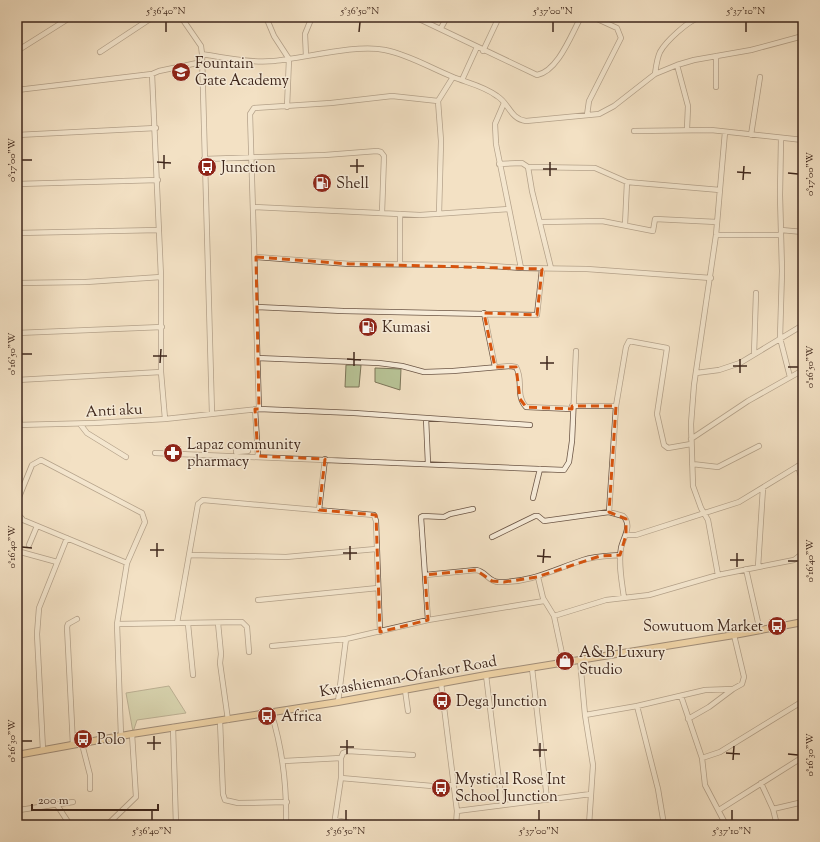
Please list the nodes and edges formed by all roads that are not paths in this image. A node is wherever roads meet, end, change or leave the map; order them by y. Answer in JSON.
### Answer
{"nodes":[{"id":1,"x":71,"y":17,"type":"edge"},
{"id":2,"x":153,"y":17,"type":"edge"},
{"id":3,"x":181,"y":17,"type":"edge"},
{"id":4,"x":266,"y":17,"type":"edge"},
{"id":5,"x":312,"y":17,"type":"edge"},
{"id":6,"x":415,"y":17,"type":"edge"},
{"id":7,"x":447,"y":17,"type":"edge"},
{"id":8,"x":499,"y":17,"type":"edge"},
{"id":9,"x":581,"y":17,"type":"edge"},
{"id":10,"x":593,"y":17,"type":"edge"},
{"id":11,"x":697,"y":17,"type":"edge"},
{"id":12,"x":441,"y":28,"type":"junction"},
{"id":13,"x":803,"y":36,"type":"edge"},
{"id":14,"x":477,"y":47,"type":"junction"},
{"id":15,"x":17,"y":51,"type":"edge"},
{"id":16,"x":483,"y":51,"type":"junction"},
{"id":17,"x":100,"y":52,"type":"dead end"},
{"id":18,"x":202,"y":54,"type":"junction"},
{"id":19,"x":306,"y":56,"type":"junction"},
{"id":20,"x":716,"y":56,"type":"junction"},
{"id":21,"x":289,"y":58,"type":"junction"},
{"id":22,"x":202,"y":62,"type":"junction"},
{"id":23,"x":677,"y":65,"type":"junction"},
{"id":24,"x":152,"y":74,"type":"junction"},
{"id":25,"x":655,"y":74,"type":"junction"},
{"id":26,"x":453,"y":77,"type":"junction"},
{"id":27,"x":760,"y":77,"type":"dead end"},
{"id":28,"x":462,"y":80,"type":"junction"},
{"id":29,"x":716,"y":87,"type":"dead end"},
{"id":30,"x":17,"y":90,"type":"edge"},
{"id":31,"x":438,"y":101,"type":"junction"},
{"id":32,"x":504,"y":103,"type":"junction"},
{"id":33,"x":287,"y":107,"type":"junction"},
{"id":34,"x":587,"y":115,"type":"junction"},
{"id":35,"x":156,"y":128,"type":"junction"},
{"id":36,"x":687,"y":129,"type":"junction"},
{"id":37,"x":634,"y":132,"type":"dead end"},
{"id":38,"x":725,"y":132,"type":"junction"},
{"id":39,"x":17,"y":135,"type":"edge"},
{"id":40,"x":751,"y":135,"type":"junction"},
{"id":41,"x":781,"y":138,"type":"junction"},
{"id":42,"x":803,"y":140,"type":"edge"},
{"id":43,"x":251,"y":157,"type":"junction"},
{"id":44,"x":204,"y":159,"type":"junction"},
{"id":45,"x":499,"y":164,"type":"junction"},
{"id":46,"x":528,"y":167,"type":"junction"},
{"id":47,"x":158,"y":180,"type":"junction"},
{"id":48,"x":628,"y":182,"type":"junction"},
{"id":49,"x":17,"y":184,"type":"edge"},
{"id":50,"x":720,"y":190,"type":"junction"},
{"id":51,"x":254,"y":207,"type":"junction"},
{"id":52,"x":509,"y":209,"type":"junction"},
{"id":53,"x":803,"y":212,"type":"edge"},
{"id":54,"x":382,"y":213,"type":"junction"},
{"id":55,"x":400,"y":214,"type":"junction"},
{"id":56,"x":439,"y":214,"type":"junction"},
{"id":57,"x":541,"y":222,"type":"junction"},
{"id":58,"x":717,"y":222,"type":"junction"},
{"id":59,"x":625,"y":225,"type":"junction"},
{"id":60,"x":159,"y":230,"type":"junction"},
{"id":61,"x":802,"y":231,"type":"edge"},
{"id":62,"x":17,"y":233,"type":"edge"},
{"id":63,"x":781,"y":233,"type":"junction"},
{"id":64,"x":716,"y":235,"type":"junction"},
{"id":65,"x":256,"y":257,"type":"junction"},
{"id":66,"x":400,"y":263,"type":"junction"},
{"id":67,"x":520,"y":268,"type":"junction"},
{"id":68,"x":551,"y":268,"type":"junction"},
{"id":69,"x":542,"y":269,"type":"junction"},
{"id":70,"x":161,"y":277,"type":"junction"},
{"id":71,"x":711,"y":278,"type":"junction"},
{"id":72,"x":17,"y":283,"type":"edge"},
{"id":73,"x":756,"y":293,"type":"dead end"},
{"id":74,"x":257,"y":307,"type":"junction"},
{"id":75,"x":484,"y":314,"type":"junction"},
{"id":76,"x":803,"y":324,"type":"edge"},
{"id":77,"x":162,"y":327,"type":"junction"},
{"id":78,"x":17,"y":333,"type":"edge"},
{"id":79,"x":780,"y":338,"type":"junction"},
{"id":80,"x":576,"y":351,"type":"dead end"},
{"id":81,"x":754,"y":354,"type":"junction"},
{"id":82,"x":257,"y":358,"type":"junction"},
{"id":83,"x":495,"y":366,"type":"junction"},
{"id":84,"x":803,"y":370,"type":"edge"},
{"id":85,"x":161,"y":372,"type":"junction"},
{"id":86,"x":696,"y":373,"type":"junction"},
{"id":87,"x":790,"y":377,"type":"junction"},
{"id":88,"x":17,"y":380,"type":"edge"},
{"id":89,"x":17,"y":393,"type":"edge"},
{"id":90,"x":616,"y":406,"type":"junction"},
{"id":91,"x":572,"y":407,"type":"junction"},
{"id":92,"x":257,"y":409,"type":"junction"},
{"id":93,"x":212,"y":414,"type":"junction"},
{"id":94,"x":426,"y":418,"type":"junction"},
{"id":95,"x":165,"y":419,"type":"junction"},
{"id":96,"x":80,"y":424,"type":"junction"},
{"id":97,"x":19,"y":425,"type":"edge"},
{"id":98,"x":530,"y":425,"type":"dead end"},
{"id":99,"x":691,"y":441,"type":"junction"},
{"id":100,"x":759,"y":446,"type":"dead end"},
{"id":101,"x":155,"y":453,"type":"dead end"},
{"id":102,"x":258,"y":456,"type":"junction"},
{"id":103,"x":126,"y":457,"type":"dead end"},
{"id":104,"x":325,"y":459,"type":"junction"},
{"id":105,"x":803,"y":462,"type":"edge"},
{"id":106,"x":428,"y":464,"type":"junction"},
{"id":107,"x":692,"y":464,"type":"junction"},
{"id":108,"x":798,"y":466,"type":"junction"},
{"id":109,"x":540,"y":469,"type":"junction"},
{"id":110,"x":803,"y":483,"type":"edge"},
{"id":111,"x":763,"y":488,"type":"junction"},
{"id":112,"x":533,"y":498,"type":"dead end"},
{"id":113,"x":17,"y":502,"type":"edge"},
{"id":114,"x":473,"y":509,"type":"dead end"},
{"id":115,"x":319,"y":510,"type":"junction"},
{"id":116,"x":609,"y":512,"type":"junction"},
{"id":117,"x":17,"y":513,"type":"edge"},
{"id":118,"x":705,"y":513,"type":"junction"},
{"id":119,"x":37,"y":526,"type":"junction"},
{"id":120,"x":626,"y":535,"type":"junction"},
{"id":121,"x":492,"y":537,"type":"dead end"},
{"id":122,"x":66,"y":538,"type":"junction"},
{"id":123,"x":29,"y":545,"type":"dead end"},
{"id":124,"x":376,"y":549,"type":"junction"},
{"id":125,"x":17,"y":551,"type":"edge"},
{"id":126,"x":803,"y":553,"type":"edge"},
{"id":127,"x":190,"y":555,"type":"junction"},
{"id":128,"x":620,"y":555,"type":"junction"},
{"id":129,"x":57,"y":562,"type":"junction"},
{"id":130,"x":126,"y":563,"type":"junction"},
{"id":131,"x":758,"y":567,"type":"junction"},
{"id":132,"x":746,"y":569,"type":"junction"},
{"id":133,"x":425,"y":575,"type":"junction"},
{"id":134,"x":718,"y":575,"type":"junction"},
{"id":135,"x":538,"y":577,"type":"junction"},
{"id":136,"x":378,"y":588,"type":"junction"},
{"id":137,"x":624,"y":598,"type":"junction"},
{"id":138,"x":258,"y":600,"type":"dead end"},
{"id":139,"x":544,"y":601,"type":"junction"},
{"id":140,"x":554,"y":616,"type":"junction"},
{"id":141,"x":77,"y":618,"type":"dead end"},
{"id":142,"x":428,"y":620,"type":"junction"},
{"id":143,"x":803,"y":622,"type":"edge"},
{"id":144,"x":177,"y":623,"type":"junction"},
{"id":145,"x":218,"y":623,"type":"junction"},
{"id":146,"x":117,"y":624,"type":"junction"},
{"id":147,"x":188,"y":624,"type":"junction"},
{"id":148,"x":760,"y":631,"type":"junction"},
{"id":149,"x":380,"y":632,"type":"junction"},
{"id":150,"x":734,"y":635,"type":"junction"},
{"id":151,"x":346,"y":639,"type":"junction"},
{"id":152,"x":272,"y":646,"type":"dead end"},
{"id":153,"x":249,"y":652,"type":"dead end"},
{"id":154,"x":580,"y":660,"type":"junction"},
{"id":155,"x":564,"y":663,"type":"junction"},
{"id":156,"x":532,"y":668,"type":"junction"},
{"id":157,"x":486,"y":675,"type":"junction"},
{"id":158,"x":193,"y":676,"type":"dead end"},
{"id":159,"x":441,"y":683,"type":"junction"},
{"id":160,"x":733,"y":689,"type":"junction"},
{"id":161,"x":405,"y":690,"type":"junction"},
{"id":162,"x":681,"y":696,"type":"junction"},
{"id":163,"x":803,"y":701,"type":"edge"},
{"id":164,"x":338,"y":702,"type":"junction"},
{"id":165,"x":636,"y":706,"type":"junction"},
{"id":166,"x":408,"y":711,"type":"dead end"},
{"id":167,"x":271,"y":712,"type":"junction"},
{"id":168,"x":585,"y":715,"type":"junction"},
{"id":169,"x":688,"y":719,"type":"junction"},
{"id":170,"x":228,"y":720,"type":"junction"},
{"id":171,"x":220,"y":721,"type":"junction"},
{"id":172,"x":173,"y":728,"type":"junction"},
{"id":173,"x":132,"y":734,"type":"junction"},
{"id":174,"x":121,"y":736,"type":"junction"},
{"id":175,"x":82,"y":744,"type":"junction"},
{"id":176,"x":73,"y":745,"type":"junction"},
{"id":177,"x":43,"y":750,"type":"junction"},
{"id":178,"x":17,"y":754,"type":"edge"},
{"id":179,"x":413,"y":755,"type":"dead end"},
{"id":180,"x":803,"y":757,"type":"edge"},
{"id":181,"x":341,"y":758,"type":"junction"},
{"id":182,"x":702,"y":758,"type":"junction"},
{"id":183,"x":284,"y":761,"type":"junction"},
{"id":184,"x":341,"y":778,"type":"junction"},
{"id":185,"x":761,"y":783,"type":"junction"},
{"id":186,"x":453,"y":785,"type":"junction"},
{"id":187,"x":17,"y":789,"type":"edge"},
{"id":188,"x":90,"y":789,"type":"dead end"},
{"id":189,"x":591,"y":794,"type":"junction"},
{"id":190,"x":548,"y":799,"type":"junction"},
{"id":191,"x":73,"y":802,"type":"dead end"},
{"id":192,"x":287,"y":802,"type":"junction"},
{"id":193,"x":803,"y":802,"type":"edge"},
{"id":194,"x":57,"y":805,"type":"junction"},
{"id":195,"x":502,"y":805,"type":"junction"},
{"id":196,"x":773,"y":809,"type":"junction"},
{"id":197,"x":19,"y":810,"type":"junction"},
{"id":198,"x":457,"y":810,"type":"junction"},
{"id":199,"x":720,"y":810,"type":"junction"},
{"id":200,"x":334,"y":822,"type":"edge"},
{"id":201,"x":18,"y":825,"type":"edge"},
{"id":202,"x":70,"y":825,"type":"edge"},
{"id":203,"x":107,"y":825,"type":"edge"},
{"id":204,"x":176,"y":825,"type":"edge"},
{"id":205,"x":286,"y":825,"type":"edge"},
{"id":206,"x":360,"y":825,"type":"edge"},
{"id":207,"x":456,"y":825,"type":"edge"},
{"id":208,"x":589,"y":825,"type":"edge"},
{"id":209,"x":664,"y":825,"type":"edge"},
{"id":210,"x":726,"y":825,"type":"edge"},
{"id":211,"x":777,"y":825,"type":"edge"}],
"edges":[{"from":1,"to":15,"type":"street"},
{"from":2,"to":17,"type":"street"},
{"from":3,"to":18,"type":"street"},
{"from":4,"to":21,"type":"street"},
{"from":5,"to":19,"type":"street"},
{"from":6,"to":12,"type":"street"},
{"from":7,"to":12,"type":"street"},
{"from":8,"to":16,"type":"street"},
{"from":9,"to":16,"type":"street"},
{"from":10,"to":34,"type":"street"},
{"from":11,"to":25,"type":"street"},
{"from":12,"to":14,"type":"street"},
{"from":13,"to":20,"type":"street"},
{"from":14,"to":16,"type":"street"},
{"from":14,"to":28,"type":"street"},
{"from":18,"to":21,"type":"street"},
{"from":18,"to":22,"type":"street"},
{"from":19,"to":21,"type":"street"},
{"from":19,"to":26,"type":"street"},
{"from":20,"to":23,"type":"street"},
{"from":20,"to":29,"type":"street"},
{"from":21,"to":33,"type":"street"},
{"from":22,"to":24,"type":"street"},
{"from":22,"to":44,"type":"street"},
{"from":23,"to":25,"type":"street"},
{"from":23,"to":36,"type":"street"},
{"from":24,"to":30,"type":"street"},
{"from":24,"to":35,"type":"street"},
{"from":25,"to":34,"type":"street"},
{"from":26,"to":28,"type":"street"},
{"from":26,"to":31,"type":"street"},
{"from":27,"to":40,"type":"street"},
{"from":28,"to":32,"type":"street"},
{"from":31,"to":33,"type":"street"},
{"from":31,"to":56,"type":"street"},
{"from":32,"to":34,"type":"street"},
{"from":32,"to":45,"type":"street"},
{"from":33,"to":43,"type":"street"},
{"from":35,"to":39,"type":"street"},
{"from":35,"to":47,"type":"street"},
{"from":36,"to":37,"type":"street"},
{"from":36,"to":38,"type":"street"},
{"from":38,"to":40,"type":"street"},
{"from":38,"to":50,"type":"street"},
{"from":40,"to":41,"type":"street"},
{"from":41,"to":42,"type":"street"},
{"from":41,"to":63,"type":"street"},
{"from":43,"to":44,"type":"street"},
{"from":43,"to":51,"type":"street"},
{"from":43,"to":54,"type":"street"},
{"from":44,"to":93,"type":"street"},
{"from":45,"to":46,"type":"street"},
{"from":45,"to":52,"type":"street"},
{"from":46,"to":48,"type":"street"},
{"from":46,"to":57,"type":"street"},
{"from":47,"to":49,"type":"street"},
{"from":47,"to":60,"type":"street"},
{"from":48,"to":50,"type":"street"},
{"from":48,"to":59,"type":"street"},
{"from":50,"to":58,"type":"street"},
{"from":51,"to":54,"type":"street"},
{"from":51,"to":65,"type":"street"},
{"from":52,"to":56,"type":"street"},
{"from":52,"to":67,"type":"street"},
{"from":53,"to":61,"type":"street"},
{"from":54,"to":55,"type":"street"},
{"from":55,"to":56,"type":"street"},
{"from":55,"to":66,"type":"street"},
{"from":57,"to":59,"type":"street"},
{"from":57,"to":68,"type":"street"},
{"from":58,"to":59,"type":"street"},
{"from":58,"to":64,"type":"street"},
{"from":60,"to":62,"type":"street"},
{"from":60,"to":70,"type":"street"},
{"from":61,"to":63,"type":"street"},
{"from":63,"to":64,"type":"street"},
{"from":63,"to":79,"type":"street"},
{"from":64,"to":71,"type":"street"},
{"from":65,"to":66,"type":"street"},
{"from":65,"to":74,"type":"street"},
{"from":66,"to":67,"type":"street"},
{"from":67,"to":69,"type":"street"},
{"from":68,"to":69,"type":"street"},
{"from":68,"to":71,"type":"street"},
{"from":69,"to":75,"type":"street"},
{"from":70,"to":72,"type":"street"},
{"from":70,"to":77,"type":"street"},
{"from":71,"to":86,"type":"street"},
{"from":73,"to":81,"type":"street"},
{"from":74,"to":75,"type":"street"},
{"from":74,"to":82,"type":"street"},
{"from":75,"to":83,"type":"street"},
{"from":76,"to":79,"type":"street"},
{"from":77,"to":78,"type":"street"},
{"from":77,"to":85,"type":"street"},
{"from":79,"to":81,"type":"street"},
{"from":79,"to":87,"type":"street"},
{"from":80,"to":91,"type":"street"},
{"from":81,"to":86,"type":"street"},
{"from":82,"to":83,"type":"street"},
{"from":82,"to":92,"type":"street"},
{"from":83,"to":91,"type":"street"},
{"from":84,"to":87,"type":"street"},
{"from":85,"to":88,"type":"street"},
{"from":85,"to":95,"type":"street"},
{"from":86,"to":99,"type":"street"},
{"from":87,"to":99,"type":"street"},
{"from":89,"to":97,"type":"street"},
{"from":90,"to":91,"type":"street"},
{"from":90,"to":99,"type":"street"},
{"from":90,"to":116,"type":"street"},
{"from":91,"to":109,"type":"street"},
{"from":92,"to":93,"type":"street","name":"Anti aku"},
{"from":92,"to":94,"type":"street","name":"Anti aku"},
{"from":92,"to":102,"type":"street"},
{"from":93,"to":95,"type":"street","name":"Anti aku"},
{"from":94,"to":98,"type":"street","name":"Anti aku"},
{"from":94,"to":106,"type":"street"},
{"from":95,"to":96,"type":"street","name":"Anti aku"},
{"from":96,"to":97,"type":"street","name":"Anti aku"},
{"from":96,"to":103,"type":"street"},
{"from":99,"to":107,"type":"street"},
{"from":100,"to":107,"type":"street"},
{"from":101,"to":102,"type":"street"},
{"from":102,"to":104,"type":"street"},
{"from":104,"to":106,"type":"street"},
{"from":104,"to":115,"type":"street"},
{"from":105,"to":108,"type":"street"},
{"from":106,"to":109,"type":"street"},
{"from":107,"to":118,"type":"street"},
{"from":108,"to":110,"type":"street"},
{"from":108,"to":111,"type":"street"},
{"from":109,"to":112,"type":"street"},
{"from":111,"to":118,"type":"street"},
{"from":111,"to":131,"type":"street"},
{"from":113,"to":130,"type":"street"},
{"from":114,"to":133,"type":"street"},
{"from":115,"to":124,"type":"street"},
{"from":115,"to":127,"type":"street"},
{"from":116,"to":120,"type":"street"},
{"from":116,"to":121,"type":"street"},
{"from":117,"to":119,"type":"street"},
{"from":118,"to":120,"type":"street"},
{"from":118,"to":134,"type":"street"},
{"from":119,"to":122,"type":"street"},
{"from":119,"to":123,"type":"street"},
{"from":120,"to":128,"type":"street"},
{"from":122,"to":129,"type":"street"},
{"from":122,"to":130,"type":"street"},
{"from":124,"to":127,"type":"street"},
{"from":124,"to":136,"type":"street"},
{"from":125,"to":129,"type":"street"},
{"from":126,"to":131,"type":"street"},
{"from":127,"to":144,"type":"street"},
{"from":128,"to":135,"type":"street"},
{"from":128,"to":137,"type":"street"},
{"from":129,"to":177,"type":"street"},
{"from":130,"to":146,"type":"street"},
{"from":131,"to":132,"type":"street"},
{"from":132,"to":134,"type":"street"},
{"from":132,"to":148,"type":"street"},
{"from":133,"to":135,"type":"street"},
{"from":133,"to":142,"type":"street"},
{"from":134,"to":137,"type":"street"},
{"from":135,"to":139,"type":"street"},
{"from":136,"to":138,"type":"street"},
{"from":136,"to":149,"type":"street"},
{"from":137,"to":140,"type":"street"},
{"from":139,"to":140,"type":"street"},
{"from":139,"to":142,"type":"street"},
{"from":140,"to":155,"type":"street"},
{"from":141,"to":176,"type":"street"},
{"from":142,"to":149,"type":"street"},
{"from":143,"to":148,"type":"main road","name":"Kwashieman-Ofankor Road"},
{"from":144,"to":146,"type":"street"},
{"from":144,"to":147,"type":"street"},
{"from":145,"to":147,"type":"street"},
{"from":145,"to":153,"type":"street"},
{"from":145,"to":170,"type":"street"},
{"from":146,"to":174,"type":"street"},
{"from":147,"to":158,"type":"street"},
{"from":148,"to":150,"type":"main road","name":"Kwashieman-Ofankor Road"},
{"from":149,"to":151,"type":"street"},
{"from":150,"to":154,"type":"main road","name":"Kwashieman-Ofankor Road"},
{"from":150,"to":160,"type":"street"},
{"from":151,"to":152,"type":"street"},
{"from":151,"to":164,"type":"street"},
{"from":154,"to":155,"type":"main road","name":"Kwashieman-Ofankor Road"},
{"from":154,"to":168,"type":"street"},
{"from":155,"to":156,"type":"main road","name":"Kwashieman-Ofankor Road"},
{"from":156,"to":157,"type":"main road","name":"Kwashieman-Ofankor Road"},
{"from":156,"to":190,"type":"street"},
{"from":157,"to":159,"type":"main road","name":"Kwashieman-Ofankor Road"},
{"from":157,"to":195,"type":"street"},
{"from":159,"to":161,"type":"main road","name":"Kwashieman-Ofankor Road"},
{"from":159,"to":186,"type":"street"},
{"from":160,"to":162,"type":"street"},
{"from":160,"to":169,"type":"street"},
{"from":161,"to":164,"type":"main road","name":"Kwashieman-Ofankor Road"},
{"from":161,"to":166,"type":"street"},
{"from":162,"to":165,"type":"street"},
{"from":162,"to":169,"type":"street"},
{"from":163,"to":182,"type":"street"},
{"from":164,"to":167,"type":"main road","name":"Kwashieman-Ofankor Road"},
{"from":165,"to":168,"type":"street"},
{"from":165,"to":209,"type":"street"},
{"from":167,"to":170,"type":"main road","name":"Kwashieman-Ofankor Road"},
{"from":167,"to":183,"type":"street"},
{"from":168,"to":189,"type":"street"},
{"from":169,"to":182,"type":"street"},
{"from":170,"to":171,"type":"main road","name":"Kwashieman-Ofankor Road"},
{"from":171,"to":172,"type":"main road","name":"Kwashieman-Ofankor Road"},
{"from":171,"to":192,"type":"street"},
{"from":172,"to":173,"type":"main road","name":"Kwashieman-Ofankor Road"},
{"from":172,"to":204,"type":"street"},
{"from":173,"to":174,"type":"main road","name":"Kwashieman-Ofankor Road"},
{"from":173,"to":203,"type":"street"},
{"from":174,"to":175,"type":"main road","name":"Kwashieman-Ofankor Road"},
{"from":175,"to":176,"type":"main road","name":"Kwashieman-Ofankor Road"},
{"from":175,"to":188,"type":"street"},
{"from":176,"to":177,"type":"main road","name":"Kwashieman-Ofankor Road"},
{"from":177,"to":178,"type":"main road","name":"Kwashieman-Ofankor Road"},
{"from":179,"to":181,"type":"street"},
{"from":180,"to":185,"type":"street"},
{"from":181,"to":183,"type":"street"},
{"from":181,"to":184,"type":"street"},
{"from":182,"to":199,"type":"street"},
{"from":183,"to":192,"type":"street"},
{"from":184,"to":186,"type":"street"},
{"from":184,"to":200,"type":"street"},
{"from":185,"to":196,"type":"street"},
{"from":185,"to":199,"type":"street"},
{"from":186,"to":198,"type":"street"},
{"from":187,"to":197,"type":"street"},
{"from":189,"to":190,"type":"street"},
{"from":189,"to":208,"type":"street"},
{"from":190,"to":195,"type":"street"},
{"from":191,"to":194,"type":"street"},
{"from":192,"to":205,"type":"street"},
{"from":193,"to":196,"type":"street"},
{"from":194,"to":197,"type":"street"},
{"from":194,"to":202,"type":"street"},
{"from":195,"to":198,"type":"street"},
{"from":196,"to":211,"type":"street"},
{"from":197,"to":201,"type":"street"},
{"from":198,"to":207,"type":"street"},
{"from":199,"to":210,"type":"street"},
{"from":200,"to":206,"type":"street"}]}
